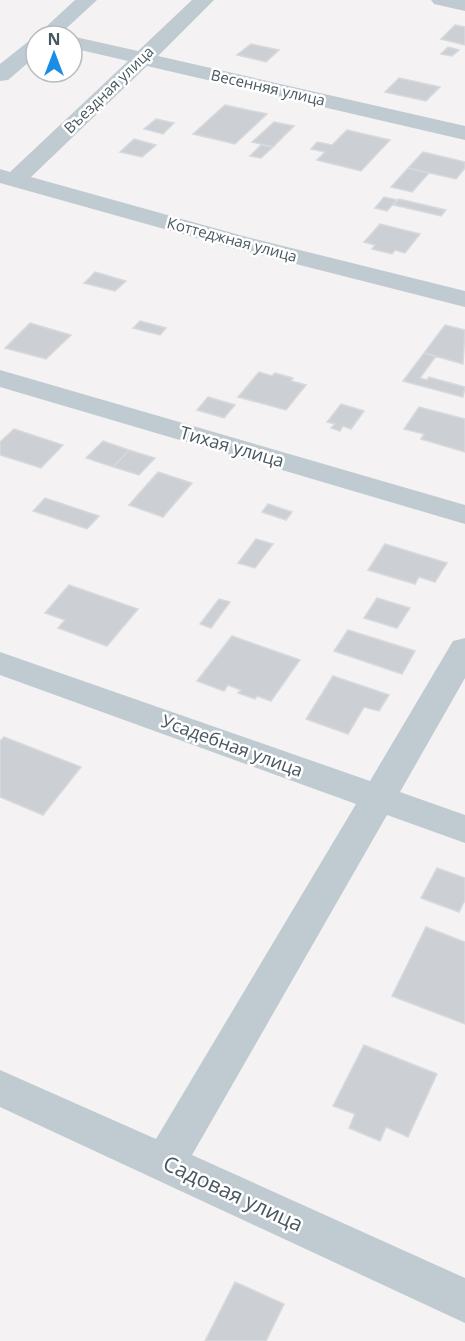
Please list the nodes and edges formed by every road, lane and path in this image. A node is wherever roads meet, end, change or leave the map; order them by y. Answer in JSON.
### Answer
{"nodes":[{"id":1,"x":87,"y":0,"type":"edge"},
{"id":2,"x":204,"y":0,"type":"edge"},
{"id":3,"x":441,"y":0,"type":"edge"},
{"id":4,"x":465,"y":5,"type":"edge"},
{"id":5,"x":60,"y":24,"type":"edge"},
{"id":6,"x":84,"y":45,"type":"edge"},
{"id":7,"x":24,"y":55,"type":"edge"},
{"id":8,"x":142,"y":59,"type":"junction"},
{"id":9,"x":0,"y":75,"type":"edge"},
{"id":10,"x":465,"y":133,"type":"edge"},
{"id":11,"x":7,"y":178,"type":"edge"},
{"id":12,"x":465,"y":299,"type":"edge"},
{"id":13,"x":0,"y":378,"type":"edge"},
{"id":14,"x":465,"y":515,"type":"edge"},
{"id":15,"x":465,"y":650,"type":"edge"},
{"id":16,"x":0,"y":663,"type":"edge"},
{"id":17,"x":378,"y":798,"type":"junction"},
{"id":18,"x":465,"y":829,"type":"edge"},
{"id":19,"x":0,"y":1088,"type":"edge"},
{"id":20,"x":165,"y":1163,"type":"junction"},
{"id":21,"x":465,"y":1301,"type":"edge"}],
"edges":[{"from":1,"to":5,"type":"main road"},
{"from":2,"to":8,"type":"street","name":"Въездная улица"},
{"from":3,"to":4,"type":"street"},
{"from":6,"to":8,"type":"street","name":"Весенняя улица"},
{"from":7,"to":9,"type":"main road"},
{"from":8,"to":10,"type":"street","name":"Весенняя улица"},
{"from":8,"to":11,"type":"street","name":"Въездная улица"},
{"from":11,"to":12,"type":"street","name":"Коттеджная улица"},
{"from":13,"to":14,"type":"street","name":"Тихая улица"},
{"from":15,"to":17,"type":"street"},
{"from":16,"to":17,"type":"street","name":"Усадебная улица"},
{"from":17,"to":18,"type":"street","name":"Усадебная улица"},
{"from":17,"to":20,"type":"street"},
{"from":19,"to":20,"type":"street","name":"Садовая улица"},
{"from":20,"to":21,"type":"street","name":"Садовая улица"}]}
